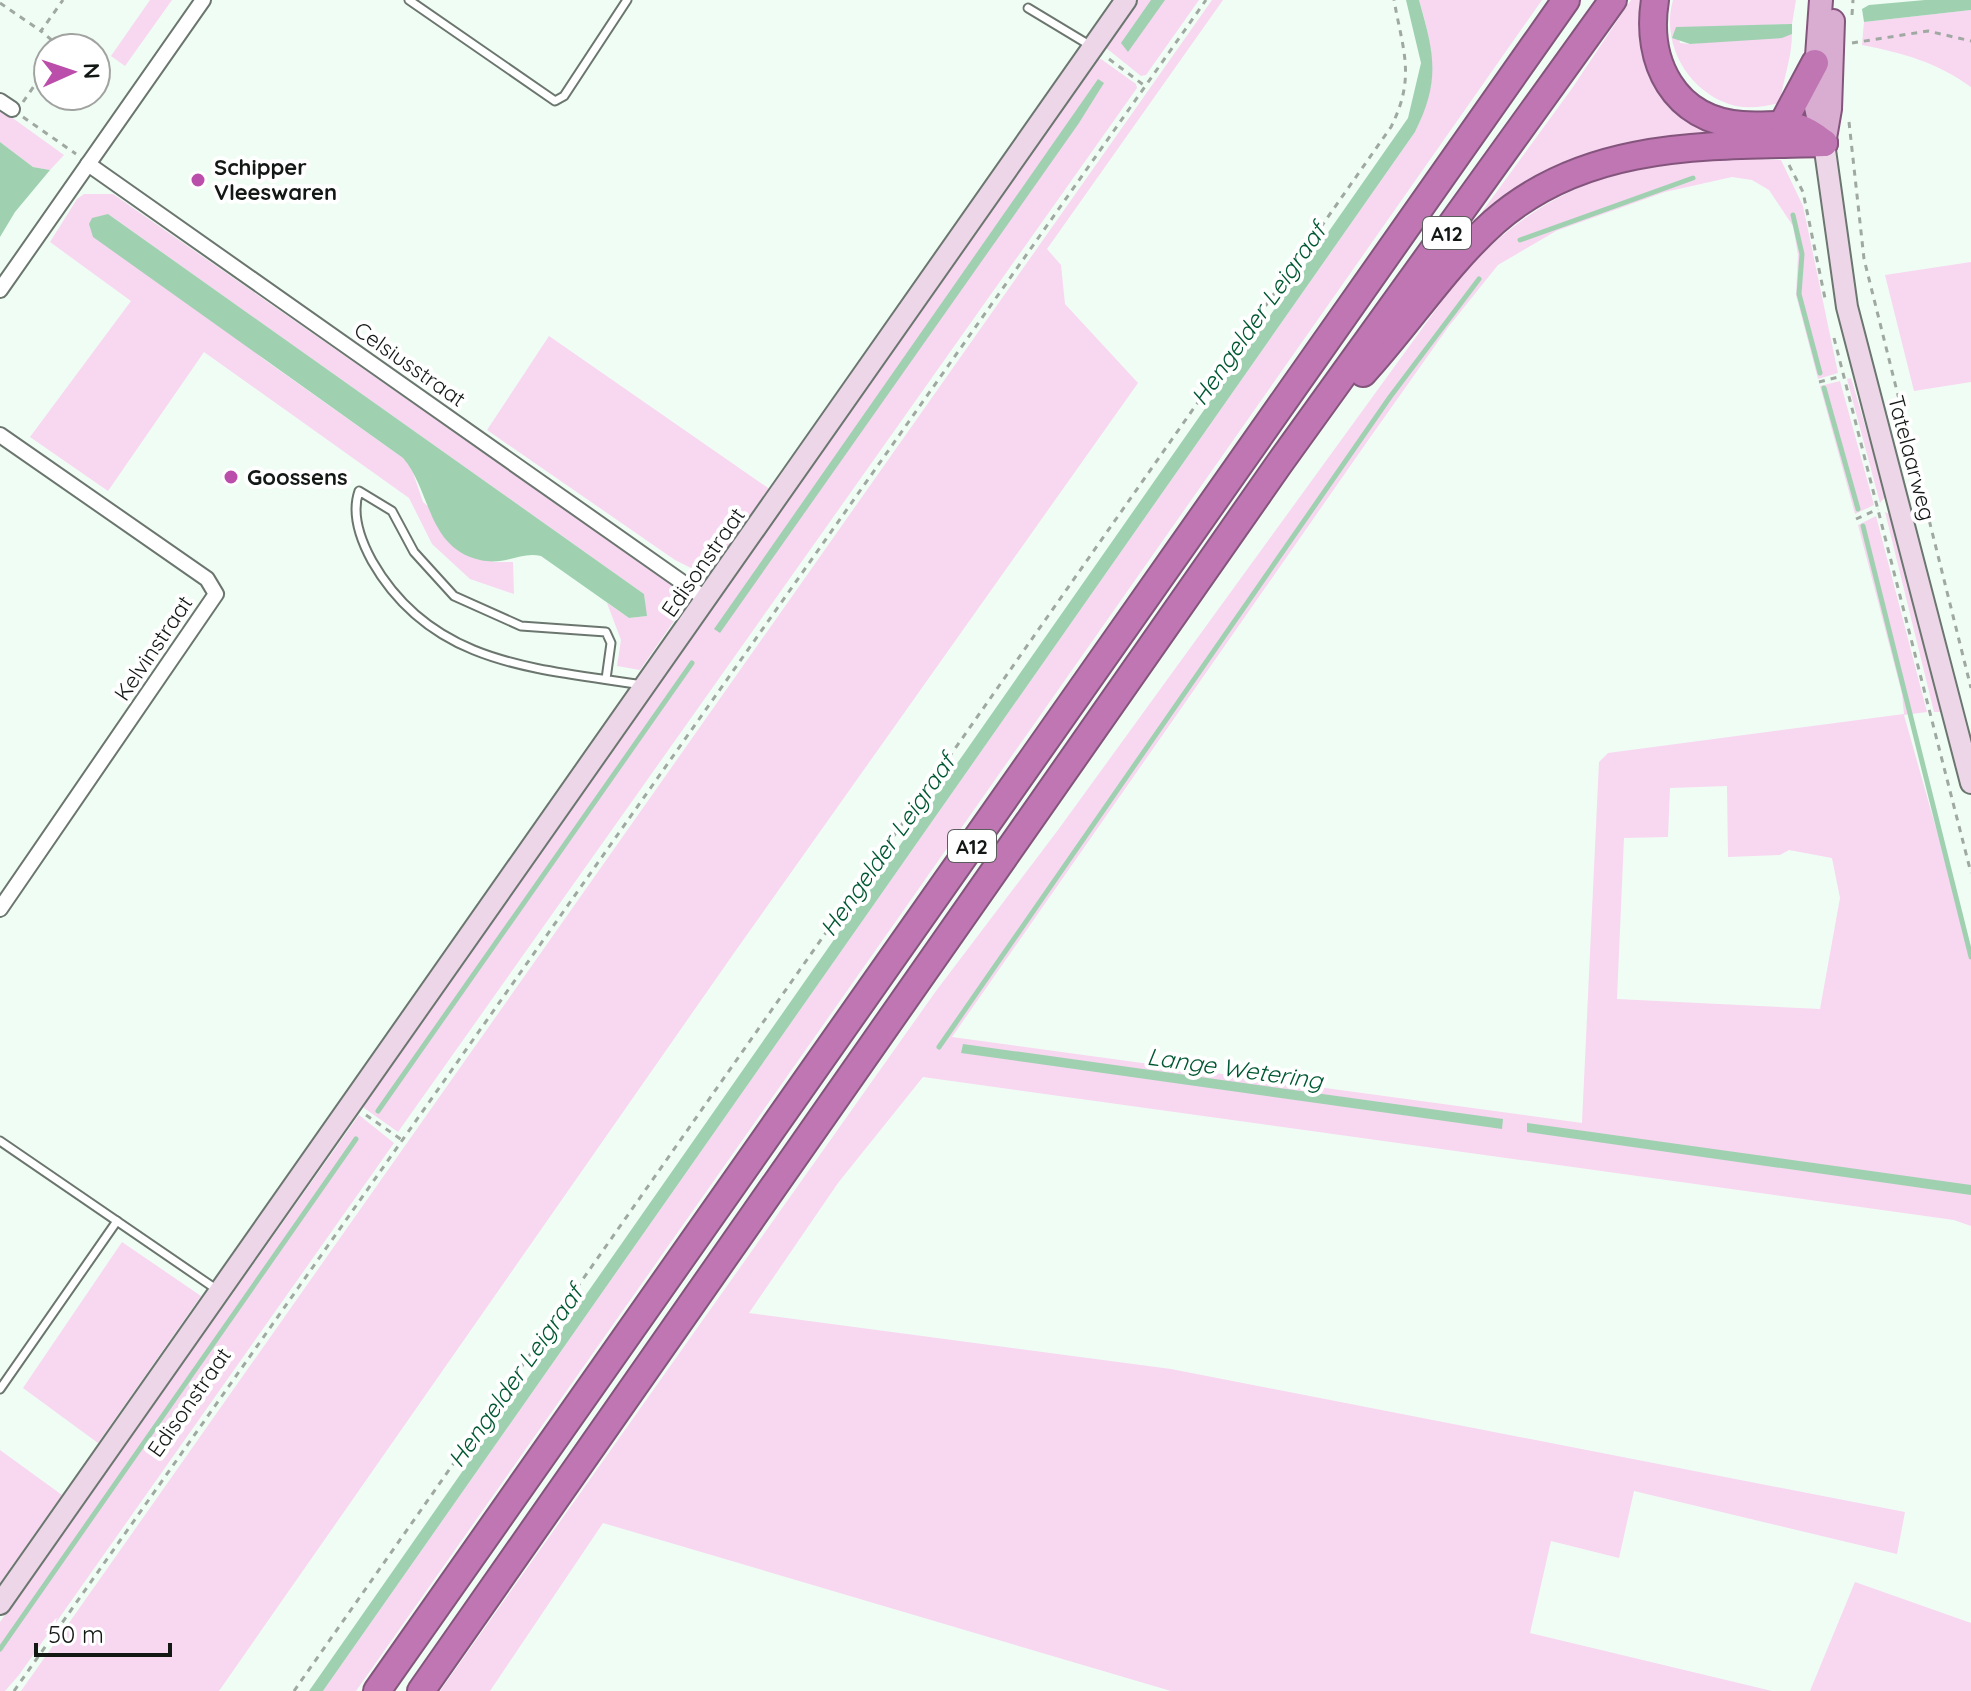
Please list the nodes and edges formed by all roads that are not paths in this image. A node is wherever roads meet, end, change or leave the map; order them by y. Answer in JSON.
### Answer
{"nodes":[{"id":1,"x":203,"y":0,"type":"edge"},
{"id":2,"x":409,"y":0,"type":"edge"},
{"id":3,"x":627,"y":0,"type":"edge"},
{"id":4,"x":1126,"y":0,"type":"edge"},
{"id":5,"x":1566,"y":0,"type":"edge"},
{"id":6,"x":1613,"y":0,"type":"edge"},
{"id":7,"x":1655,"y":0,"type":"edge"},
{"id":8,"x":1821,"y":0,"type":"edge"},
{"id":9,"x":1835,"y":0,"type":"edge"},
{"id":10,"x":1028,"y":8,"type":"dead end"},
{"id":11,"x":1093,"y":47,"type":"junction"},
{"id":12,"x":1824,"y":54,"type":"junction"},
{"id":13,"x":1783,"y":123,"type":"junction"},
{"id":14,"x":1824,"y":143,"type":"junction"},
{"id":15,"x":88,"y":164,"type":"junction"},
{"id":16,"x":0,"y":290,"type":"edge"},
{"id":17,"x":0,"y":435,"type":"edge"},
{"id":18,"x":1279,"y":464,"type":"junction"},
{"id":19,"x":706,"y":599,"type":"junction"},
{"id":20,"x":606,"y":679,"type":"junction"},
{"id":21,"x":645,"y":685,"type":"junction"},
{"id":22,"x":1971,"y":783,"type":"edge"},
{"id":23,"x":0,"y":909,"type":"edge"},
{"id":24,"x":0,"y":1141,"type":"edge"},
{"id":25,"x":117,"y":1221,"type":"junction"},
{"id":26,"x":218,"y":1291,"type":"junction"},
{"id":27,"x":0,"y":1389,"type":"edge"},
{"id":28,"x":0,"y":1604,"type":"edge"},
{"id":29,"x":377,"y":1691,"type":"edge"},
{"id":30,"x":421,"y":1691,"type":"edge"}],
"edges":[{"from":1,"to":15,"type":"street"},
{"from":2,"to":3,"type":"lane"},
{"from":4,"to":11,"type":"street","name":"Edisonstraat"},
{"from":5,"to":29,"type":"highway","number":"A12"},
{"from":6,"to":18,"type":"highway","number":"A12"},
{"from":7,"to":13,"type":"highway"},
{"from":8,"to":12,"type":"main road"},
{"from":9,"to":12,"type":"main road"},
{"from":10,"to":11,"type":"lane"},
{"from":11,"to":19,"type":"street","name":"Edisonstraat"},
{"from":12,"to":13,"type":"highway"},
{"from":12,"to":14,"type":"main road"},
{"from":13,"to":14,"type":"highway"},
{"from":14,"to":18,"type":"highway","number":"A12"},
{"from":14,"to":22,"type":"street","name":"Tatelaarweg"},
{"from":15,"to":16,"type":"street"},
{"from":15,"to":19,"type":"street","name":"Celsiusstraat"},
{"from":17,"to":23,"type":"street","name":"Kelvinstraat"},
{"from":18,"to":30,"type":"highway","number":"A12"},
{"from":19,"to":21,"type":"street","name":"Edisonstraat"},
{"from":20,"to":20,"type":"lane"},
{"from":20,"to":21,"type":"lane"},
{"from":21,"to":26,"type":"street","name":"Edisonstraat"},
{"from":24,"to":25,"type":"lane"},
{"from":25,"to":26,"type":"lane"},
{"from":25,"to":27,"type":"lane"},
{"from":26,"to":28,"type":"street","name":"Edisonstraat"}]}
